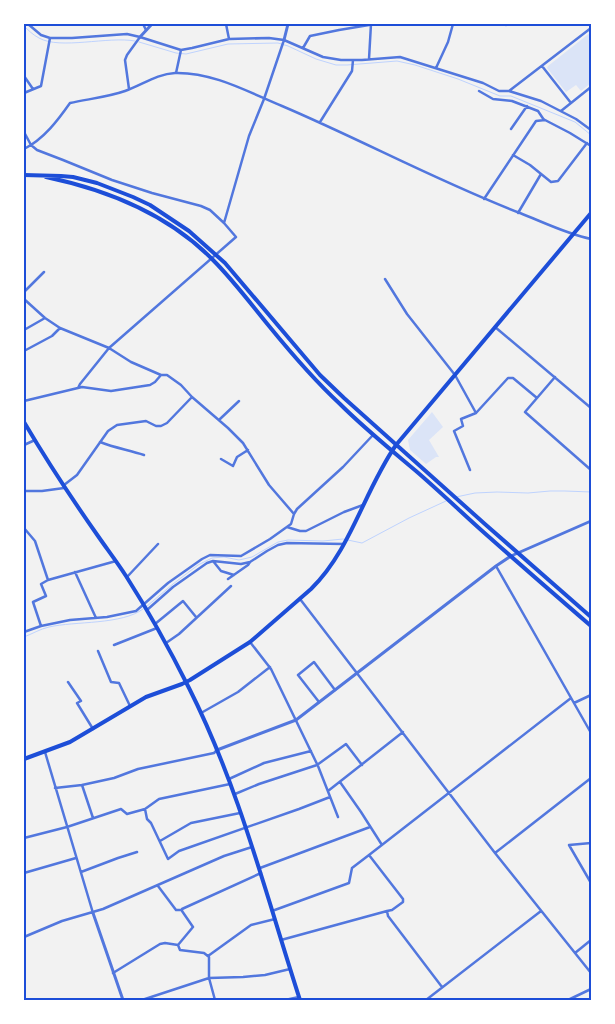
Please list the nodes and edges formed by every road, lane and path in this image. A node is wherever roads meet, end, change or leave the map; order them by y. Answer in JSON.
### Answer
{"nodes":[{"id":1,"x":28,"y":24,"type":"edge"},
{"id":2,"x":143,"y":24,"type":"edge"},
{"id":3,"x":152,"y":24,"type":"edge"},
{"id":4,"x":226,"y":24,"type":"edge"},
{"id":5,"x":288,"y":24,"type":"edge"},
{"id":6,"x":370,"y":24,"type":"edge"},
{"id":7,"x":375,"y":24,"type":"edge"},
{"id":8,"x":453,"y":24,"type":"edge"},
{"id":9,"x":591,"y":28,"type":"edge"},
{"id":10,"x":146,"y":30,"type":"junction"},
{"id":11,"x":140,"y":37,"type":"junction"},
{"id":12,"x":50,"y":38,"type":"junction"},
{"id":13,"x":229,"y":38,"type":"junction"},
{"id":14,"x":284,"y":40,"type":"junction"},
{"id":15,"x":303,"y":48,"type":"junction"},
{"id":16,"x":181,"y":50,"type":"junction"},
{"id":17,"x":369,"y":59,"type":"junction"},
{"id":18,"x":353,"y":60,"type":"junction"},
{"id":19,"x":542,"y":66,"type":"junction"},
{"id":20,"x":436,"y":68,"type":"junction"},
{"id":21,"x":176,"y":73,"type":"junction"},
{"id":22,"x":24,"y":76,"type":"edge"},
{"id":23,"x":591,"y":87,"type":"edge"},
{"id":24,"x":33,"y":89,"type":"junction"},
{"id":25,"x":130,"y":89,"type":"junction"},
{"id":26,"x":479,"y":91,"type":"dead end"},
{"id":27,"x":509,"y":91,"type":"junction"},
{"id":28,"x":24,"y":93,"type":"edge"},
{"id":29,"x":264,"y":99,"type":"junction"},
{"id":30,"x":571,"y":103,"type":"junction"},
{"id":31,"x":526,"y":106,"type":"junction"},
{"id":32,"x":561,"y":111,"type":"junction"},
{"id":33,"x":544,"y":120,"type":"junction"},
{"id":34,"x":320,"y":122,"type":"junction"},
{"id":35,"x":511,"y":129,"type":"dead end"},
{"id":36,"x":591,"y":130,"type":"edge"},
{"id":37,"x":24,"y":132,"type":"edge"},
{"id":38,"x":587,"y":144,"type":"junction"},
{"id":39,"x":31,"y":145,"type":"junction"},
{"id":40,"x":591,"y":146,"type":"edge"},
{"id":41,"x":24,"y":149,"type":"edge"},
{"id":42,"x":513,"y":155,"type":"junction"},
{"id":43,"x":541,"y":174,"type":"junction"},
{"id":44,"x":24,"y":175,"type":"edge"},
{"id":45,"x":32,"y":175,"type":"junction"},
{"id":46,"x":484,"y":199,"type":"junction"},
{"id":47,"x":518,"y":213,"type":"junction"},
{"id":48,"x":591,"y":213,"type":"edge"},
{"id":49,"x":224,"y":223,"type":"junction"},
{"id":50,"x":573,"y":234,"type":"junction"},
{"id":51,"x":591,"y":239,"type":"edge"},
{"id":52,"x":216,"y":254,"type":"junction"},
{"id":53,"x":211,"y":258,"type":"junction"},
{"id":54,"x":44,"y":272,"type":"dead end"},
{"id":55,"x":385,"y":279,"type":"dead end"},
{"id":56,"x":24,"y":292,"type":"edge"},
{"id":57,"x":24,"y":299,"type":"edge"},
{"id":58,"x":44,"y":318,"type":"junction"},
{"id":59,"x":495,"y":327,"type":"junction"},
{"id":60,"x":60,"y":328,"type":"junction"},
{"id":61,"x":24,"y":330,"type":"edge"},
{"id":62,"x":109,"y":348,"type":"junction"},
{"id":63,"x":24,"y":351,"type":"edge"},
{"id":64,"x":161,"y":375,"type":"junction"},
{"id":65,"x":455,"y":375,"type":"junction"},
{"id":66,"x":555,"y":377,"type":"junction"},
{"id":67,"x":78,"y":388,"type":"junction"},
{"id":68,"x":192,"y":397,"type":"junction"},
{"id":69,"x":538,"y":398,"type":"junction"},
{"id":70,"x":24,"y":401,"type":"edge"},
{"id":71,"x":238,"y":401,"type":"dead end"},
{"id":72,"x":591,"y":408,"type":"edge"},
{"id":73,"x":476,"y":413,"type":"junction"},
{"id":74,"x":220,"y":420,"type":"junction"},
{"id":75,"x":24,"y":422,"type":"edge"},
{"id":76,"x":373,"y":435,"type":"junction"},
{"id":77,"x":35,"y":440,"type":"junction"},
{"id":78,"x":100,"y":442,"type":"junction"},
{"id":79,"x":24,"y":445,"type":"edge"},
{"id":80,"x":396,"y":445,"type":"junction"},
{"id":81,"x":248,"y":450,"type":"junction"},
{"id":82,"x":392,"y":451,"type":"junction"},
{"id":83,"x":144,"y":455,"type":"dead end"},
{"id":84,"x":221,"y":459,"type":"dead end"},
{"id":85,"x":470,"y":470,"type":"dead end"},
{"id":86,"x":591,"y":470,"type":"edge"},
{"id":87,"x":65,"y":486,"type":"junction"},
{"id":88,"x":24,"y":491,"type":"edge"},
{"id":89,"x":363,"y":505,"type":"junction"},
{"id":90,"x":294,"y":514,"type":"junction"},
{"id":91,"x":591,"y":521,"type":"edge"},
{"id":92,"x":287,"y":526,"type":"junction"},
{"id":93,"x":24,"y":528,"type":"edge"},
{"id":94,"x":344,"y":543,"type":"junction"},
{"id":95,"x":158,"y":544,"type":"dead end"},
{"id":96,"x":518,"y":553,"type":"junction"},
{"id":97,"x":510,"y":556,"type":"junction"},
{"id":98,"x":116,"y":561,"type":"junction"},
{"id":99,"x":213,"y":561,"type":"junction"},
{"id":100,"x":250,"y":562,"type":"junction"},
{"id":101,"x":496,"y":566,"type":"junction"},
{"id":102,"x":75,"y":572,"type":"junction"},
{"id":103,"x":234,"y":575,"type":"junction"},
{"id":104,"x":127,"y":578,"type":"junction"},
{"id":105,"x":228,"y":579,"type":"dead end"},
{"id":106,"x":48,"y":580,"type":"junction"},
{"id":107,"x":231,"y":586,"type":"dead end"},
{"id":108,"x":300,"y":599,"type":"junction"},
{"id":109,"x":145,"y":607,"type":"junction"},
{"id":110,"x":196,"y":617,"type":"junction"},
{"id":111,"x":591,"y":617,"type":"edge"},
{"id":112,"x":96,"y":618,"type":"junction"},
{"id":113,"x":41,"y":626,"type":"junction"},
{"id":114,"x":156,"y":626,"type":"junction"},
{"id":115,"x":591,"y":626,"type":"edge"},
{"id":116,"x":24,"y":632,"type":"edge"},
{"id":117,"x":250,"y":642,"type":"junction"},
{"id":118,"x":165,"y":644,"type":"junction"},
{"id":119,"x":114,"y":645,"type":"dead end"},
{"id":120,"x":98,"y":651,"type":"dead end"},
{"id":121,"x":270,"y":667,"type":"junction"},
{"id":122,"x":357,"y":673,"type":"junction"},
{"id":123,"x":68,"y":682,"type":"dead end"},
{"id":124,"x":186,"y":682,"type":"junction"},
{"id":125,"x":336,"y":690,"type":"junction"},
{"id":126,"x":591,"y":694,"type":"edge"},
{"id":127,"x":571,"y":698,"type":"junction"},
{"id":128,"x":319,"y":702,"type":"junction"},
{"id":129,"x":574,"y":703,"type":"junction"},
{"id":130,"x":130,"y":706,"type":"junction"},
{"id":131,"x":201,"y":713,"type":"junction"},
{"id":132,"x":296,"y":720,"type":"junction"},
{"id":133,"x":92,"y":729,"type":"junction"},
{"id":134,"x":403,"y":732,"type":"junction"},
{"id":135,"x":591,"y":733,"type":"edge"},
{"id":136,"x":217,"y":750,"type":"junction"},
{"id":137,"x":311,"y":751,"type":"junction"},
{"id":138,"x":45,"y":752,"type":"junction"},
{"id":139,"x":24,"y":759,"type":"edge"},
{"id":140,"x":317,"y":764,"type":"junction"},
{"id":141,"x":362,"y":765,"type":"junction"},
{"id":142,"x":591,"y":778,"type":"edge"},
{"id":143,"x":230,"y":782,"type":"junction"},
{"id":144,"x":340,"y":782,"type":"junction"},
{"id":145,"x":82,"y":785,"type":"junction"},
{"id":146,"x":55,"y":788,"type":"junction"},
{"id":147,"x":328,"y":791,"type":"junction"},
{"id":148,"x":449,"y":793,"type":"junction"},
{"id":149,"x":235,"y":794,"type":"junction"},
{"id":150,"x":330,"y":797,"type":"junction"},
{"id":151,"x":145,"y":809,"type":"junction"},
{"id":152,"x":241,"y":813,"type":"junction"},
{"id":153,"x":338,"y":817,"type":"dead end"},
{"id":154,"x":93,"y":818,"type":"junction"},
{"id":155,"x":66,"y":827,"type":"junction"},
{"id":156,"x":370,"y":827,"type":"junction"},
{"id":157,"x":246,"y":828,"type":"junction"},
{"id":158,"x":24,"y":838,"type":"edge"},
{"id":159,"x":160,"y":841,"type":"junction"},
{"id":160,"x":591,"y":843,"type":"edge"},
{"id":161,"x":382,"y":845,"type":"junction"},
{"id":162,"x":253,"y":847,"type":"junction"},
{"id":163,"x":137,"y":852,"type":"dead end"},
{"id":164,"x":495,"y":852,"type":"junction"},
{"id":165,"x":369,"y":855,"type":"junction"},
{"id":166,"x":76,"y":858,"type":"junction"},
{"id":167,"x":260,"y":871,"type":"junction"},
{"id":168,"x":81,"y":872,"type":"junction"},
{"id":169,"x":24,"y":874,"type":"edge"},
{"id":170,"x":591,"y":884,"type":"edge"},
{"id":171,"x":158,"y":886,"type":"junction"},
{"id":172,"x":182,"y":910,"type":"junction"},
{"id":173,"x":541,"y":910,"type":"junction"},
{"id":174,"x":272,"y":911,"type":"junction"},
{"id":175,"x":387,"y":912,"type":"junction"},
{"id":176,"x":93,"y":913,"type":"junction"},
{"id":177,"x":275,"y":919,"type":"junction"},
{"id":178,"x":24,"y":937,"type":"edge"},
{"id":179,"x":281,"y":940,"type":"junction"},
{"id":180,"x":591,"y":940,"type":"edge"},
{"id":181,"x":178,"y":945,"type":"junction"},
{"id":182,"x":575,"y":953,"type":"junction"},
{"id":183,"x":208,"y":956,"type":"junction"},
{"id":184,"x":290,"y":969,"type":"junction"},
{"id":185,"x":113,"y":972,"type":"junction"},
{"id":186,"x":591,"y":973,"type":"edge"},
{"id":187,"x":209,"y":978,"type":"junction"},
{"id":188,"x":442,"y":987,"type":"junction"},
{"id":189,"x":591,"y":989,"type":"edge"},
{"id":190,"x":299,"y":998,"type":"edge"},
{"id":191,"x":123,"y":1000,"type":"edge"},
{"id":192,"x":142,"y":1000,"type":"edge"},
{"id":193,"x":215,"y":1000,"type":"edge"},
{"id":194,"x":286,"y":1000,"type":"edge"},
{"id":195,"x":426,"y":1000,"type":"edge"},
{"id":196,"x":568,"y":1000,"type":"edge"}],
"edges":[{"from":1,"to":12,"type":"street"},
{"from":2,"to":10,"type":"street"},
{"from":3,"to":10,"type":"street"},
{"from":4,"to":13,"type":"street"},
{"from":5,"to":14,"type":"street"},
{"from":6,"to":7,"type":"street"},
{"from":6,"to":15,"type":"street"},
{"from":6,"to":17,"type":"street"},
{"from":8,"to":20,"type":"street"},
{"from":9,"to":19,"type":"street"},
{"from":10,"to":11,"type":"street"},
{"from":11,"to":12,"type":"street"},
{"from":11,"to":16,"type":"street"},
{"from":11,"to":25,"type":"street"},
{"from":12,"to":24,"type":"street"},
{"from":13,"to":14,"type":"street"},
{"from":13,"to":16,"type":"street"},
{"from":14,"to":15,"type":"street"},
{"from":14,"to":29,"type":"street"},
{"from":15,"to":18,"type":"street"},
{"from":16,"to":21,"type":"street"},
{"from":17,"to":18,"type":"street"},
{"from":17,"to":20,"type":"street"},
{"from":18,"to":34,"type":"street"},
{"from":19,"to":27,"type":"street"},
{"from":19,"to":30,"type":"street"},
{"from":20,"to":27,"type":"street"},
{"from":21,"to":25,"type":"street"},
{"from":21,"to":29,"type":"street"},
{"from":22,"to":24,"type":"street"},
{"from":23,"to":30,"type":"street"},
{"from":24,"to":28,"type":"street"},
{"from":25,"to":39,"type":"street"},
{"from":26,"to":31,"type":"street"},
{"from":27,"to":32,"type":"street"},
{"from":29,"to":34,"type":"street"},
{"from":29,"to":49,"type":"street"},
{"from":30,"to":32,"type":"street"},
{"from":31,"to":33,"type":"street"},
{"from":31,"to":35,"type":"street"},
{"from":32,"to":36,"type":"street"},
{"from":33,"to":38,"type":"street"},
{"from":33,"to":42,"type":"street"},
{"from":34,"to":46,"type":"street"},
{"from":37,"to":39,"type":"street"},
{"from":38,"to":40,"type":"street"},
{"from":38,"to":43,"type":"street"},
{"from":39,"to":41,"type":"street"},
{"from":39,"to":49,"type":"street"},
{"from":42,"to":43,"type":"street"},
{"from":42,"to":46,"type":"street"},
{"from":43,"to":47,"type":"street"},
{"from":44,"to":45,"type":"main road"},
{"from":45,"to":52,"type":"main road"},
{"from":45,"to":53,"type":"main road"},
{"from":46,"to":47,"type":"street"},
{"from":47,"to":50,"type":"street"},
{"from":48,"to":50,"type":"main road"},
{"from":49,"to":52,"type":"street"},
{"from":50,"to":51,"type":"street"},
{"from":50,"to":59,"type":"main road"},
{"from":52,"to":53,"type":"street"},
{"from":52,"to":80,"type":"main road"},
{"from":53,"to":62,"type":"street"},
{"from":53,"to":76,"type":"main road"},
{"from":54,"to":56,"type":"street"},
{"from":55,"to":65,"type":"street"},
{"from":57,"to":58,"type":"street"},
{"from":58,"to":60,"type":"street"},
{"from":58,"to":61,"type":"street"},
{"from":59,"to":65,"type":"main road"},
{"from":59,"to":66,"type":"street"},
{"from":60,"to":62,"type":"street"},
{"from":60,"to":63,"type":"street"},
{"from":62,"to":64,"type":"street"},
{"from":62,"to":67,"type":"street"},
{"from":64,"to":67,"type":"street"},
{"from":64,"to":68,"type":"street"},
{"from":65,"to":73,"type":"street"},
{"from":65,"to":80,"type":"main road"},
{"from":66,"to":69,"type":"street"},
{"from":66,"to":72,"type":"street"},
{"from":67,"to":70,"type":"street"},
{"from":68,"to":74,"type":"street"},
{"from":68,"to":78,"type":"street"},
{"from":69,"to":73,"type":"street"},
{"from":69,"to":86,"type":"street"},
{"from":71,"to":74,"type":"street"},
{"from":73,"to":85,"type":"street"},
{"from":74,"to":81,"type":"street"},
{"from":75,"to":77,"type":"main road"},
{"from":76,"to":82,"type":"main road"},
{"from":76,"to":90,"type":"street"},
{"from":77,"to":79,"type":"street"},
{"from":77,"to":87,"type":"main road"},
{"from":78,"to":83,"type":"street"},
{"from":78,"to":87,"type":"street"},
{"from":80,"to":82,"type":"main road"},
{"from":80,"to":96,"type":"main road"},
{"from":81,"to":84,"type":"street"},
{"from":81,"to":90,"type":"street"},
{"from":82,"to":89,"type":"main road"},
{"from":82,"to":97,"type":"main road"},
{"from":87,"to":88,"type":"street"},
{"from":87,"to":98,"type":"main road"},
{"from":89,"to":92,"type":"street"},
{"from":89,"to":94,"type":"main road"},
{"from":90,"to":92,"type":"street"},
{"from":91,"to":96,"type":"street"},
{"from":92,"to":109,"type":"street"},
{"from":93,"to":106,"type":"street"},
{"from":94,"to":100,"type":"street"},
{"from":94,"to":108,"type":"main road"},
{"from":95,"to":104,"type":"street"},
{"from":96,"to":97,"type":"street"},
{"from":96,"to":111,"type":"main road"},
{"from":97,"to":101,"type":"street"},
{"from":97,"to":115,"type":"main road"},
{"from":98,"to":102,"type":"street"},
{"from":98,"to":104,"type":"main road"},
{"from":99,"to":100,"type":"street"},
{"from":99,"to":103,"type":"street"},
{"from":99,"to":109,"type":"street"},
{"from":100,"to":103,"type":"street"},
{"from":101,"to":122,"type":"street"},
{"from":101,"to":127,"type":"street"},
{"from":102,"to":106,"type":"street"},
{"from":102,"to":112,"type":"street"},
{"from":103,"to":105,"type":"street"},
{"from":104,"to":109,"type":"main road"},
{"from":106,"to":113,"type":"street"},
{"from":107,"to":110,"type":"street"},
{"from":108,"to":117,"type":"main road"},
{"from":108,"to":122,"type":"street"},
{"from":109,"to":112,"type":"street"},
{"from":109,"to":114,"type":"main road"},
{"from":110,"to":114,"type":"street"},
{"from":110,"to":118,"type":"street"},
{"from":112,"to":113,"type":"street"},
{"from":113,"to":116,"type":"street"},
{"from":114,"to":118,"type":"main road"},
{"from":114,"to":119,"type":"street"},
{"from":117,"to":121,"type":"street"},
{"from":117,"to":124,"type":"main road"},
{"from":118,"to":124,"type":"main road"},
{"from":120,"to":130,"type":"street"},
{"from":121,"to":131,"type":"street"},
{"from":121,"to":132,"type":"street"},
{"from":122,"to":125,"type":"street"},
{"from":122,"to":134,"type":"street"},
{"from":123,"to":133,"type":"street"},
{"from":124,"to":130,"type":"main road"},
{"from":124,"to":131,"type":"main road"},
{"from":125,"to":128,"type":"street"},
{"from":125,"to":128,"type":"street"},
{"from":126,"to":129,"type":"street"},
{"from":127,"to":129,"type":"street"},
{"from":127,"to":148,"type":"street"},
{"from":128,"to":132,"type":"street"},
{"from":129,"to":135,"type":"street"},
{"from":130,"to":133,"type":"main road"},
{"from":131,"to":136,"type":"main road"},
{"from":132,"to":136,"type":"street"},
{"from":132,"to":137,"type":"street"},
{"from":133,"to":138,"type":"main road"},
{"from":134,"to":141,"type":"street"},
{"from":134,"to":148,"type":"street"},
{"from":136,"to":143,"type":"main road"},
{"from":136,"to":145,"type":"street"},
{"from":137,"to":140,"type":"street"},
{"from":137,"to":143,"type":"street"},
{"from":138,"to":139,"type":"main road"},
{"from":138,"to":146,"type":"street"},
{"from":140,"to":141,"type":"street"},
{"from":140,"to":147,"type":"street"},
{"from":140,"to":149,"type":"street"},
{"from":141,"to":144,"type":"street"},
{"from":142,"to":164,"type":"street"},
{"from":143,"to":149,"type":"main road"},
{"from":143,"to":151,"type":"street"},
{"from":144,"to":147,"type":"street"},
{"from":144,"to":156,"type":"street"},
{"from":145,"to":146,"type":"street"},
{"from":145,"to":154,"type":"street"},
{"from":146,"to":155,"type":"street"},
{"from":147,"to":150,"type":"street"},
{"from":148,"to":161,"type":"street"},
{"from":148,"to":164,"type":"street"},
{"from":149,"to":152,"type":"main road"},
{"from":150,"to":153,"type":"street"},
{"from":150,"to":157,"type":"street"},
{"from":151,"to":154,"type":"street"},
{"from":151,"to":159,"type":"street"},
{"from":152,"to":157,"type":"main road"},
{"from":152,"to":159,"type":"street"},
{"from":154,"to":155,"type":"street"},
{"from":155,"to":158,"type":"street"},
{"from":155,"to":166,"type":"street"},
{"from":156,"to":161,"type":"street"},
{"from":156,"to":167,"type":"street"},
{"from":157,"to":159,"type":"street"},
{"from":157,"to":162,"type":"main road"},
{"from":160,"to":170,"type":"street"},
{"from":161,"to":165,"type":"street"},
{"from":162,"to":167,"type":"main road"},
{"from":162,"to":171,"type":"street"},
{"from":163,"to":168,"type":"street"},
{"from":164,"to":173,"type":"street"},
{"from":165,"to":174,"type":"street"},
{"from":165,"to":175,"type":"street"},
{"from":166,"to":168,"type":"street"},
{"from":166,"to":169,"type":"street"},
{"from":167,"to":172,"type":"street"},
{"from":167,"to":174,"type":"main road"},
{"from":168,"to":176,"type":"street"},
{"from":171,"to":172,"type":"street"},
{"from":171,"to":176,"type":"street"},
{"from":172,"to":181,"type":"street"},
{"from":173,"to":182,"type":"street"},
{"from":173,"to":188,"type":"street"},
{"from":174,"to":177,"type":"main road"},
{"from":175,"to":179,"type":"street"},
{"from":175,"to":188,"type":"street"},
{"from":176,"to":178,"type":"street"},
{"from":176,"to":185,"type":"street"},
{"from":177,"to":179,"type":"main road"},
{"from":177,"to":183,"type":"street"},
{"from":179,"to":184,"type":"main road"},
{"from":180,"to":182,"type":"street"},
{"from":181,"to":183,"type":"street"},
{"from":181,"to":185,"type":"street"},
{"from":182,"to":186,"type":"street"},
{"from":183,"to":187,"type":"street"},
{"from":184,"to":187,"type":"street"},
{"from":184,"to":190,"type":"main road"},
{"from":185,"to":191,"type":"street"},
{"from":187,"to":192,"type":"street"},
{"from":187,"to":193,"type":"street"},
{"from":188,"to":195,"type":"street"},
{"from":189,"to":196,"type":"street"},
{"from":190,"to":194,"type":"street"}]}
